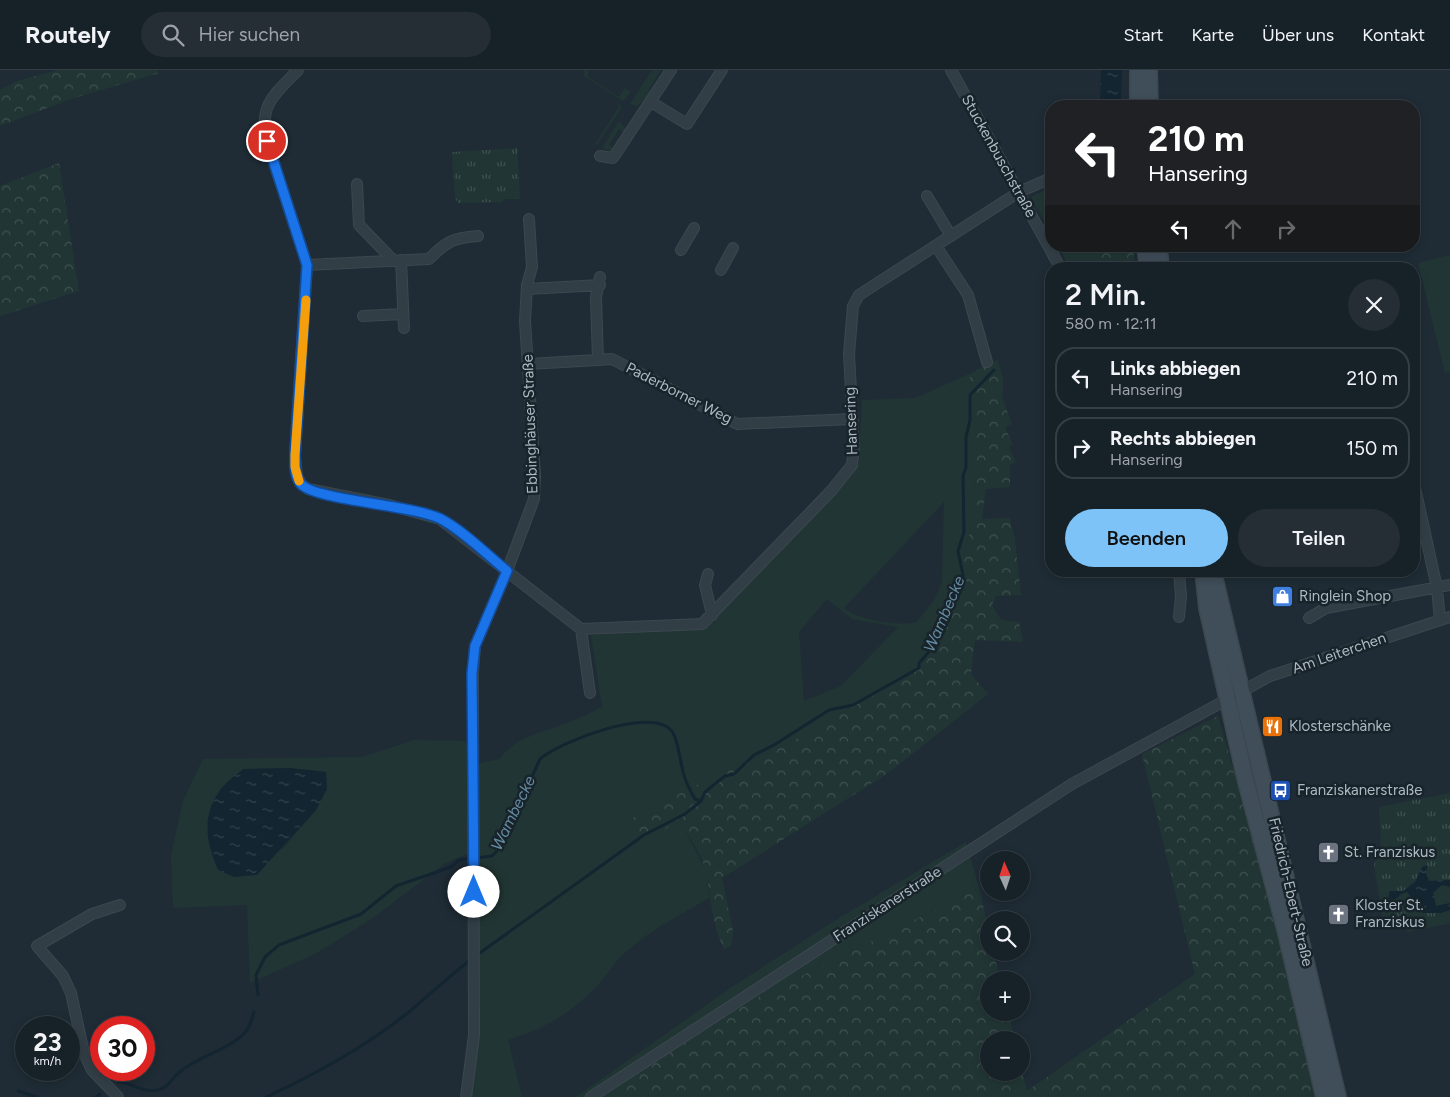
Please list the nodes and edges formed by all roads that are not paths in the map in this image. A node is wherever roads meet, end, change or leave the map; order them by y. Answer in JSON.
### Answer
{"nodes":[{"id":1,"x":298,"y":70,"type":"edge"},
{"id":2,"x":670,"y":70,"type":"edge"},
{"id":3,"x":722,"y":70,"type":"edge"},
{"id":4,"x":951,"y":70,"type":"edge"},
{"id":5,"x":1138,"y":70,"type":"edge"},
{"id":6,"x":1149,"y":70,"type":"edge"},
{"id":7,"x":1138,"y":100,"type":"edge"},
{"id":8,"x":1150,"y":100,"type":"edge"},
{"id":9,"x":650,"y":102,"type":"junction"},
{"id":10,"x":600,"y":156,"type":"dead end"},
{"id":11,"x":1045,"y":181,"type":"edge"},
{"id":12,"x":357,"y":184,"type":"dead end"},
{"id":13,"x":1019,"y":192,"type":"junction"},
{"id":14,"x":927,"y":196,"type":"dead end"},
{"id":15,"x":530,"y":219,"type":"dead end"},
{"id":16,"x":694,"y":228,"type":"dead end"},
{"id":17,"x":478,"y":236,"type":"dead end"},
{"id":18,"x":951,"y":236,"type":"junction"},
{"id":19,"x":1045,"y":240,"type":"edge"},
{"id":20,"x":936,"y":246,"type":"junction"},
{"id":21,"x":733,"y":248,"type":"dead end"},
{"id":22,"x":681,"y":250,"type":"dead end"},
{"id":23,"x":398,"y":260,"type":"junction"},
{"id":24,"x":307,"y":265,"type":"junction"},
{"id":25,"x":721,"y":270,"type":"dead end"},
{"id":26,"x":527,"y":289,"type":"junction"},
{"id":27,"x":403,"y":314,"type":"junction"},
{"id":28,"x":363,"y":316,"type":"dead end"},
{"id":29,"x":404,"y":328,"type":"dead end"},
{"id":30,"x":598,"y":360,"type":"junction"},
{"id":31,"x":986,"y":362,"type":"dead end"},
{"id":32,"x":528,"y":364,"type":"junction"},
{"id":33,"x":852,"y":419,"type":"junction"},
{"id":34,"x":1420,"y":510,"type":"edge"},
{"id":35,"x":507,"y":571,"type":"junction"},
{"id":36,"x":708,"y":574,"type":"dead end"},
{"id":37,"x":1179,"y":577,"type":"edge"},
{"id":38,"x":1203,"y":577,"type":"edge"},
{"id":39,"x":1214,"y":577,"type":"edge"},
{"id":40,"x":1450,"y":585,"type":"edge"},
{"id":41,"x":1437,"y":588,"type":"junction"},
{"id":42,"x":712,"y":615,"type":"junction"},
{"id":43,"x":1179,"y":617,"type":"dead end"},
{"id":44,"x":1309,"y":618,"type":"dead end"},
{"id":45,"x":1445,"y":619,"type":"edge"},
{"id":46,"x":581,"y":629,"type":"junction"},
{"id":47,"x":1241,"y":691,"type":"junction"},
{"id":48,"x":590,"y":693,"type":"dead end"},
{"id":49,"x":1228,"y":698,"type":"junction"},
{"id":50,"x":120,"y":905,"type":"dead end"},
{"id":51,"x":118,"y":1097,"type":"edge"},
{"id":52,"x":466,"y":1097,"type":"edge"},
{"id":53,"x":591,"y":1097,"type":"edge"},
{"id":54,"x":1324,"y":1097,"type":"edge"},
{"id":55,"x":1338,"y":1097,"type":"edge"}],
"edges":[{"from":1,"to":24,"type":"street"},
{"from":2,"to":9,"type":"street"},
{"from":3,"to":9,"type":"street"},
{"from":4,"to":13,"type":"street","name":"Stuckenbuschstraße"},
{"from":5,"to":7,"type":"main road"},
{"from":6,"to":8,"type":"main road"},
{"from":9,"to":10,"type":"street"},
{"from":11,"to":13,"type":"street","name":"Hansering"},
{"from":12,"to":23,"type":"street"},
{"from":13,"to":18,"type":"street","name":"Hansering"},
{"from":13,"to":19,"type":"street","name":"Stuckenbuschstraße"},
{"from":14,"to":18,"type":"street"},
{"from":15,"to":26,"type":"street","name":"Ebbinghäuser Straße"},
{"from":16,"to":22,"type":"street"},
{"from":17,"to":23,"type":"street"},
{"from":18,"to":20,"type":"street","name":"Hansering"},
{"from":20,"to":31,"type":"street"},
{"from":20,"to":33,"type":"street","name":"Hansering"},
{"from":21,"to":25,"type":"street"},
{"from":23,"to":24,"type":"street"},
{"from":23,"to":27,"type":"street"},
{"from":24,"to":35,"type":"street"},
{"from":26,"to":30,"type":"street"},
{"from":26,"to":32,"type":"street","name":"Ebbinghäuser Straße"},
{"from":27,"to":28,"type":"street"},
{"from":27,"to":29,"type":"street"},
{"from":30,"to":32,"type":"street","name":"Paderborner Weg"},
{"from":30,"to":33,"type":"street","name":"Paderborner Weg"},
{"from":32,"to":35,"type":"street","name":"Ebbinghäuser Straße"},
{"from":33,"to":42,"type":"street","name":"Hansering"},
{"from":34,"to":41,"type":"street","name":"Am Leiterchen"},
{"from":35,"to":46,"type":"street"},
{"from":35,"to":52,"type":"street","name":"Ebbinghäuser Straße"},
{"from":36,"to":42,"type":"street"},
{"from":37,"to":43,"type":"street"},
{"from":38,"to":49,"type":"main road","name":"Friedrich-Ebert-Straße"},
{"from":39,"to":47,"type":"main road","name":"Friedrich-Ebert-Straße"},
{"from":40,"to":41,"type":"street"},
{"from":41,"to":44,"type":"street"},
{"from":41,"to":45,"type":"street","name":"Am Leiterchen"},
{"from":42,"to":46,"type":"street","name":"Hansering"},
{"from":45,"to":47,"type":"street","name":"Am Leiterchen"},
{"from":46,"to":48,"type":"street"},
{"from":47,"to":49,"type":"street","name":"Franziskanerstraße"},
{"from":47,"to":55,"type":"main road","name":"Friedrich-Ebert-Straße"},
{"from":49,"to":53,"type":"street","name":"Franziskanerstraße"},
{"from":49,"to":54,"type":"main road","name":"Friedrich-Ebert-Straße"},
{"from":50,"to":51,"type":"street"}]}
